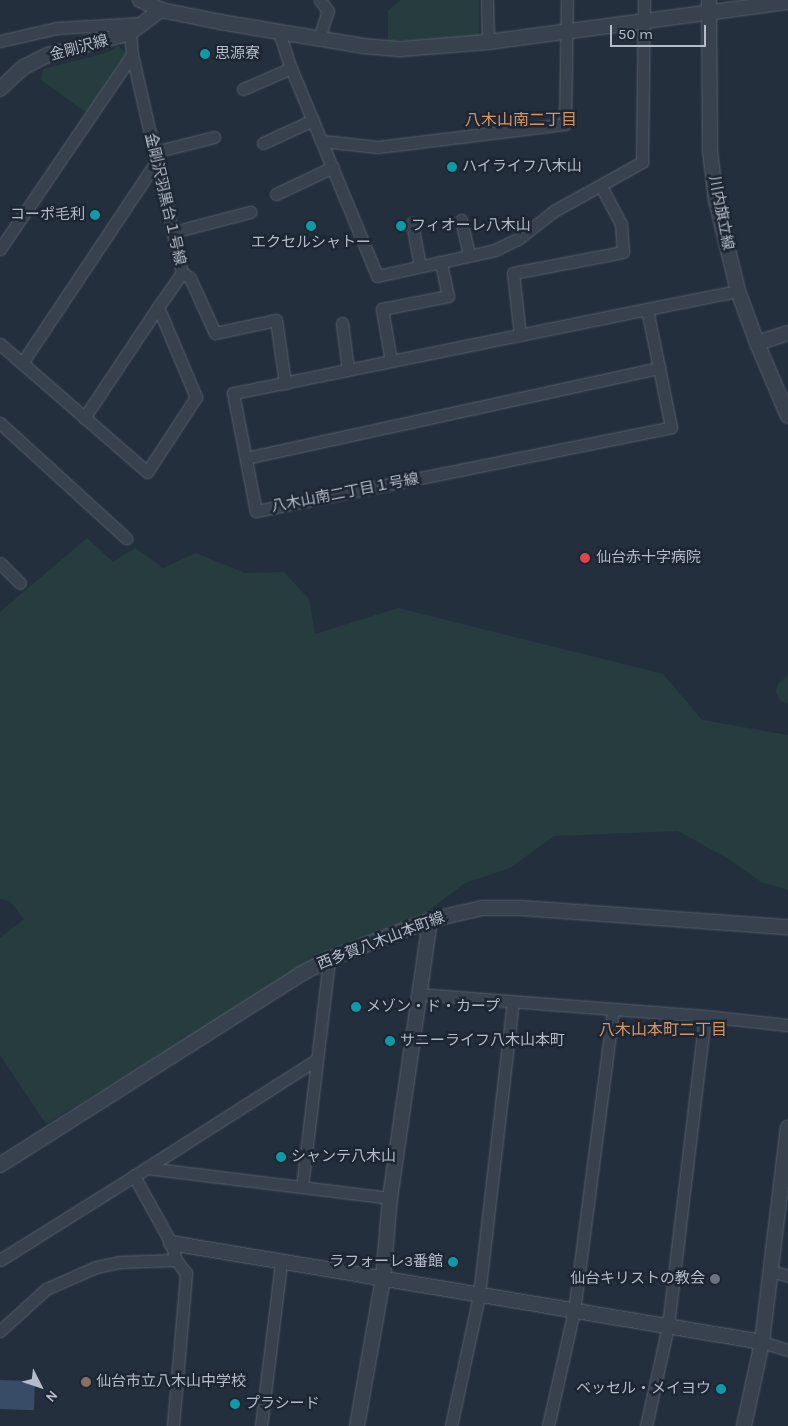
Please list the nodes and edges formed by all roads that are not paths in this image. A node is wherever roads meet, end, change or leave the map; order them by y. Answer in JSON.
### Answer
{"nodes":[{"id":1,"x":140,"y":0,"type":"edge"},
{"id":2,"x":320,"y":0,"type":"edge"},
{"id":3,"x":487,"y":0,"type":"edge"},
{"id":4,"x":567,"y":0,"type":"edge"},
{"id":5,"x":644,"y":0,"type":"edge"},
{"id":6,"x":788,"y":2,"type":"edge"},
{"id":7,"x":709,"y":6,"type":"edge"},
{"id":8,"x":162,"y":10,"type":"junction"},
{"id":9,"x":644,"y":20,"type":"junction"},
{"id":10,"x":144,"y":23,"type":"junction"},
{"id":11,"x":567,"y":31,"type":"junction"},
{"id":12,"x":278,"y":32,"type":"junction"},
{"id":13,"x":130,"y":33,"type":"junction"},
{"id":14,"x":319,"y":38,"type":"junction"},
{"id":15,"x":0,"y":41,"type":"edge"},
{"id":16,"x":488,"y":42,"type":"junction"},
{"id":17,"x":132,"y":54,"type":"junction"},
{"id":18,"x":291,"y":68,"type":"junction"},
{"id":19,"x":243,"y":89,"type":"dead end"},
{"id":20,"x":0,"y":90,"type":"edge"},
{"id":21,"x":312,"y":120,"type":"junction"},
{"id":22,"x":214,"y":137,"type":"dead end"},
{"id":23,"x":322,"y":141,"type":"junction"},
{"id":24,"x":263,"y":144,"type":"dead end"},
{"id":25,"x":155,"y":157,"type":"junction"},
{"id":26,"x":333,"y":168,"type":"junction"},
{"id":27,"x":601,"y":186,"type":"junction"},
{"id":28,"x":276,"y":194,"type":"dead end"},
{"id":29,"x":250,"y":212,"type":"dead end"},
{"id":30,"x":461,"y":220,"type":"dead end"},
{"id":31,"x":412,"y":223,"type":"dead end"},
{"id":32,"x":173,"y":232,"type":"junction"},
{"id":33,"x":0,"y":248,"type":"edge"},
{"id":34,"x":469,"y":256,"type":"junction"},
{"id":35,"x":441,"y":262,"type":"junction"},
{"id":36,"x":420,"y":266,"type":"junction"},
{"id":37,"x":182,"y":272,"type":"junction"},
{"id":38,"x":738,"y":291,"type":"junction"},
{"id":39,"x":158,"y":306,"type":"junction"},
{"id":40,"x":647,"y":309,"type":"junction"},
{"id":41,"x":342,"y":323,"type":"dead end"},
{"id":42,"x":788,"y":332,"type":"edge"},
{"id":43,"x":520,"y":335,"type":"junction"},
{"id":44,"x":757,"y":343,"type":"junction"},
{"id":45,"x":0,"y":344,"type":"edge"},
{"id":46,"x":391,"y":361,"type":"junction"},
{"id":47,"x":22,"y":363,"type":"junction"},
{"id":48,"x":659,"y":368,"type":"junction"},
{"id":49,"x":348,"y":370,"type":"junction"},
{"id":50,"x":286,"y":383,"type":"junction"},
{"id":51,"x":788,"y":416,"type":"edge"},
{"id":52,"x":84,"y":418,"type":"junction"},
{"id":53,"x":0,"y":423,"type":"edge"},
{"id":54,"x":246,"y":458,"type":"junction"},
{"id":55,"x":126,"y":538,"type":"dead end"},
{"id":56,"x":0,"y":564,"type":"edge"},
{"id":57,"x":20,"y":583,"type":"dead end"},
{"id":58,"x":430,"y":920,"type":"junction"},
{"id":59,"x":788,"y":927,"type":"edge"},
{"id":60,"x":329,"y":959,"type":"junction"},
{"id":61,"x":418,"y":994,"type":"junction"},
{"id":62,"x":513,"y":1002,"type":"junction"},
{"id":63,"x":612,"y":1010,"type":"junction"},
{"id":64,"x":706,"y":1016,"type":"junction"},
{"id":65,"x":788,"y":1026,"type":"edge"},
{"id":66,"x":316,"y":1060,"type":"junction"},
{"id":67,"x":788,"y":1128,"type":"edge"},
{"id":68,"x":0,"y":1165,"type":"edge"},
{"id":69,"x":146,"y":1168,"type":"junction"},
{"id":70,"x":134,"y":1176,"type":"junction"},
{"id":71,"x":302,"y":1186,"type":"junction"},
{"id":72,"x":390,"y":1198,"type":"junction"},
{"id":73,"x":172,"y":1243,"type":"junction"},
{"id":74,"x":0,"y":1260,"type":"edge"},
{"id":75,"x":176,"y":1260,"type":"junction"},
{"id":76,"x":281,"y":1263,"type":"junction"},
{"id":77,"x":771,"y":1271,"type":"junction"},
{"id":78,"x":788,"y":1276,"type":"edge"},
{"id":79,"x":383,"y":1280,"type":"junction"},
{"id":80,"x":479,"y":1295,"type":"junction"},
{"id":81,"x":574,"y":1311,"type":"junction"},
{"id":82,"x":668,"y":1326,"type":"junction"},
{"id":83,"x":0,"y":1331,"type":"edge"},
{"id":84,"x":762,"y":1342,"type":"junction"},
{"id":85,"x":788,"y":1350,"type":"edge"},
{"id":86,"x":174,"y":1426,"type":"edge"},
{"id":87,"x":261,"y":1426,"type":"edge"},
{"id":88,"x":357,"y":1426,"type":"edge"},
{"id":89,"x":451,"y":1426,"type":"edge"},
{"id":90,"x":548,"y":1426,"type":"edge"},
{"id":91,"x":646,"y":1426,"type":"edge"},
{"id":92,"x":744,"y":1426,"type":"edge"}],
"edges":[{"from":1,"to":8,"type":"street"},
{"from":2,"to":14,"type":"street"},
{"from":3,"to":16,"type":"street"},
{"from":4,"to":11,"type":"street"},
{"from":5,"to":9,"type":"street"},
{"from":6,"to":7,"type":"street"},
{"from":7,"to":9,"type":"street"},
{"from":7,"to":38,"type":"street","name":"川内旗立線"},
{"from":8,"to":10,"type":"street","name":"金剛沢線"},
{"from":8,"to":12,"type":"street"},
{"from":9,"to":11,"type":"street"},
{"from":9,"to":27,"type":"street"},
{"from":10,"to":13,"type":"street","name":"金剛沢線"},
{"from":10,"to":15,"type":"street"},
{"from":11,"to":16,"type":"street"},
{"from":11,"to":23,"type":"street"},
{"from":12,"to":14,"type":"street"},
{"from":12,"to":18,"type":"street"},
{"from":13,"to":17,"type":"street","name":"金剛沢羽黒台１号線"},
{"from":13,"to":20,"type":"street","name":"金剛沢線"},
{"from":14,"to":16,"type":"street"},
{"from":17,"to":25,"type":"street","name":"金剛沢羽黒台１号線"},
{"from":17,"to":33,"type":"street"},
{"from":18,"to":19,"type":"street"},
{"from":18,"to":21,"type":"street"},
{"from":21,"to":23,"type":"street"},
{"from":21,"to":24,"type":"street"},
{"from":22,"to":25,"type":"street"},
{"from":23,"to":26,"type":"street"},
{"from":25,"to":32,"type":"street","name":"金剛沢羽黒台１号線"},
{"from":25,"to":47,"type":"street"},
{"from":26,"to":28,"type":"street"},
{"from":26,"to":36,"type":"street"},
{"from":27,"to":34,"type":"street"},
{"from":27,"to":43,"type":"street"},
{"from":29,"to":32,"type":"street"},
{"from":30,"to":34,"type":"street"},
{"from":31,"to":36,"type":"street"},
{"from":32,"to":37,"type":"street","name":"金剛沢羽黒台１号線"},
{"from":34,"to":35,"type":"street"},
{"from":35,"to":36,"type":"street"},
{"from":35,"to":46,"type":"street"},
{"from":37,"to":39,"type":"street","name":"金剛沢羽黒台１号線"},
{"from":37,"to":50,"type":"street"},
{"from":38,"to":40,"type":"street","name":"八木山南二丁目１号線"},
{"from":38,"to":44,"type":"street","name":"川内旗立線"},
{"from":39,"to":52,"type":"street","name":"金剛沢羽黒台１号線"},
{"from":39,"to":52,"type":"street"},
{"from":40,"to":43,"type":"street","name":"八木山南二丁目１号線"},
{"from":40,"to":48,"type":"street","name":"八木山南二丁目１号線"},
{"from":41,"to":49,"type":"street"},
{"from":42,"to":44,"type":"street"},
{"from":43,"to":46,"type":"street","name":"八木山南二丁目１号線"},
{"from":44,"to":51,"type":"street","name":"川内旗立線"},
{"from":45,"to":47,"type":"street"},
{"from":46,"to":49,"type":"street","name":"八木山南二丁目１号線"},
{"from":47,"to":52,"type":"street"},
{"from":48,"to":54,"type":"street"},
{"from":48,"to":54,"type":"street","name":"八木山南二丁目１号線"},
{"from":49,"to":50,"type":"street","name":"八木山南二丁目１号線"},
{"from":50,"to":54,"type":"street","name":"八木山南二丁目１号線"},
{"from":53,"to":55,"type":"street"},
{"from":56,"to":57,"type":"street"},
{"from":58,"to":59,"type":"street","name":"西多賀八木山本町線"},
{"from":58,"to":60,"type":"street","name":"西多賀八木山本町線"},
{"from":58,"to":61,"type":"street"},
{"from":60,"to":66,"type":"street"},
{"from":60,"to":68,"type":"street","name":"西多賀八木山本町線"},
{"from":61,"to":62,"type":"street"},
{"from":61,"to":72,"type":"street"},
{"from":62,"to":63,"type":"street"},
{"from":62,"to":80,"type":"street"},
{"from":63,"to":64,"type":"street"},
{"from":63,"to":81,"type":"street"},
{"from":64,"to":65,"type":"street"},
{"from":64,"to":82,"type":"street"},
{"from":66,"to":69,"type":"street"},
{"from":66,"to":71,"type":"street"},
{"from":67,"to":77,"type":"street"},
{"from":69,"to":70,"type":"street"},
{"from":69,"to":71,"type":"street"},
{"from":70,"to":73,"type":"street"},
{"from":70,"to":74,"type":"street"},
{"from":71,"to":72,"type":"street"},
{"from":72,"to":79,"type":"street"},
{"from":73,"to":75,"type":"street"},
{"from":73,"to":76,"type":"street"},
{"from":75,"to":83,"type":"street"},
{"from":75,"to":86,"type":"street"},
{"from":76,"to":79,"type":"street"},
{"from":76,"to":87,"type":"street"},
{"from":77,"to":78,"type":"street"},
{"from":77,"to":84,"type":"street"},
{"from":79,"to":80,"type":"street"},
{"from":79,"to":88,"type":"street"},
{"from":80,"to":81,"type":"street"},
{"from":80,"to":89,"type":"street"},
{"from":81,"to":82,"type":"street"},
{"from":81,"to":90,"type":"street"},
{"from":82,"to":84,"type":"street"},
{"from":82,"to":91,"type":"street"},
{"from":84,"to":85,"type":"street"},
{"from":84,"to":92,"type":"street"}]}
